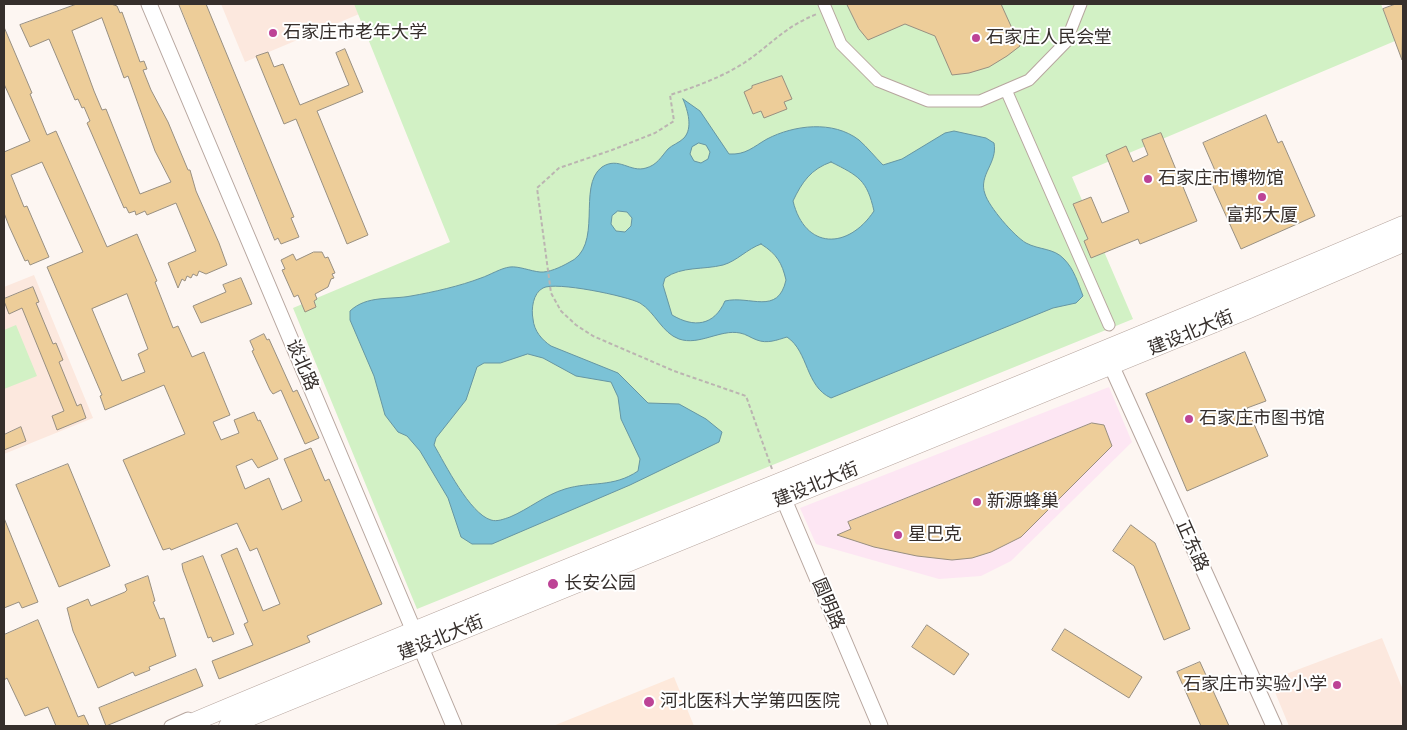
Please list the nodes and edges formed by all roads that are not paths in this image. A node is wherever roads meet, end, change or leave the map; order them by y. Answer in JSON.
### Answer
{"nodes":[{"id":1,"x":150,"y":4,"type":"edge"},
{"id":2,"x":1081,"y":4,"type":"edge"},
{"id":3,"x":825,"y":7,"type":"edge"},
{"id":4,"x":1006,"y":90,"type":"junction"},
{"id":5,"x":1403,"y":225,"type":"edge"},
{"id":6,"x":1403,"y":244,"type":"edge"},
{"id":7,"x":1108,"y":325,"type":"dead end"},
{"id":8,"x":1111,"y":365,"type":"junction"},
{"id":9,"x":780,"y":490,"type":"junction"},
{"id":10,"x":417,"y":639,"type":"junction"},
{"id":11,"x":280,"y":695,"type":"junction"},
{"id":12,"x":170,"y":726,"type":"edge"},
{"id":13,"x":184,"y":726,"type":"edge"},
{"id":14,"x":228,"y":726,"type":"edge"},
{"id":15,"x":248,"y":726,"type":"edge"},
{"id":16,"x":454,"y":726,"type":"edge"},
{"id":17,"x":880,"y":726,"type":"edge"},
{"id":18,"x":1274,"y":726,"type":"edge"}],
"edges":[{"from":1,"to":10,"type":"street","name":"谈北路"},
{"from":2,"to":4,"type":"street"},
{"from":3,"to":4,"type":"street"},
{"from":4,"to":7,"type":"street"},
{"from":5,"to":9,"type":"main road","name":"建设北大街"},
{"from":6,"to":8,"type":"main road","name":"建设北大街"},
{"from":8,"to":9,"type":"main road","name":"建设北大街"},
{"from":8,"to":18,"type":"street","name":"正东路"},
{"from":9,"to":10,"type":"main road","name":"建设北大街"},
{"from":9,"to":17,"type":"street","name":"圆明路"},
{"from":10,"to":11,"type":"main road","name":"建设北大街"},
{"from":10,"to":16,"type":"street","name":"谈北路"},
{"from":11,"to":12,"type":"street"},
{"from":11,"to":13,"type":"main road"},
{"from":11,"to":14,"type":"main road","name":"建设北大街"},
{"from":11,"to":15,"type":"street"}]}
